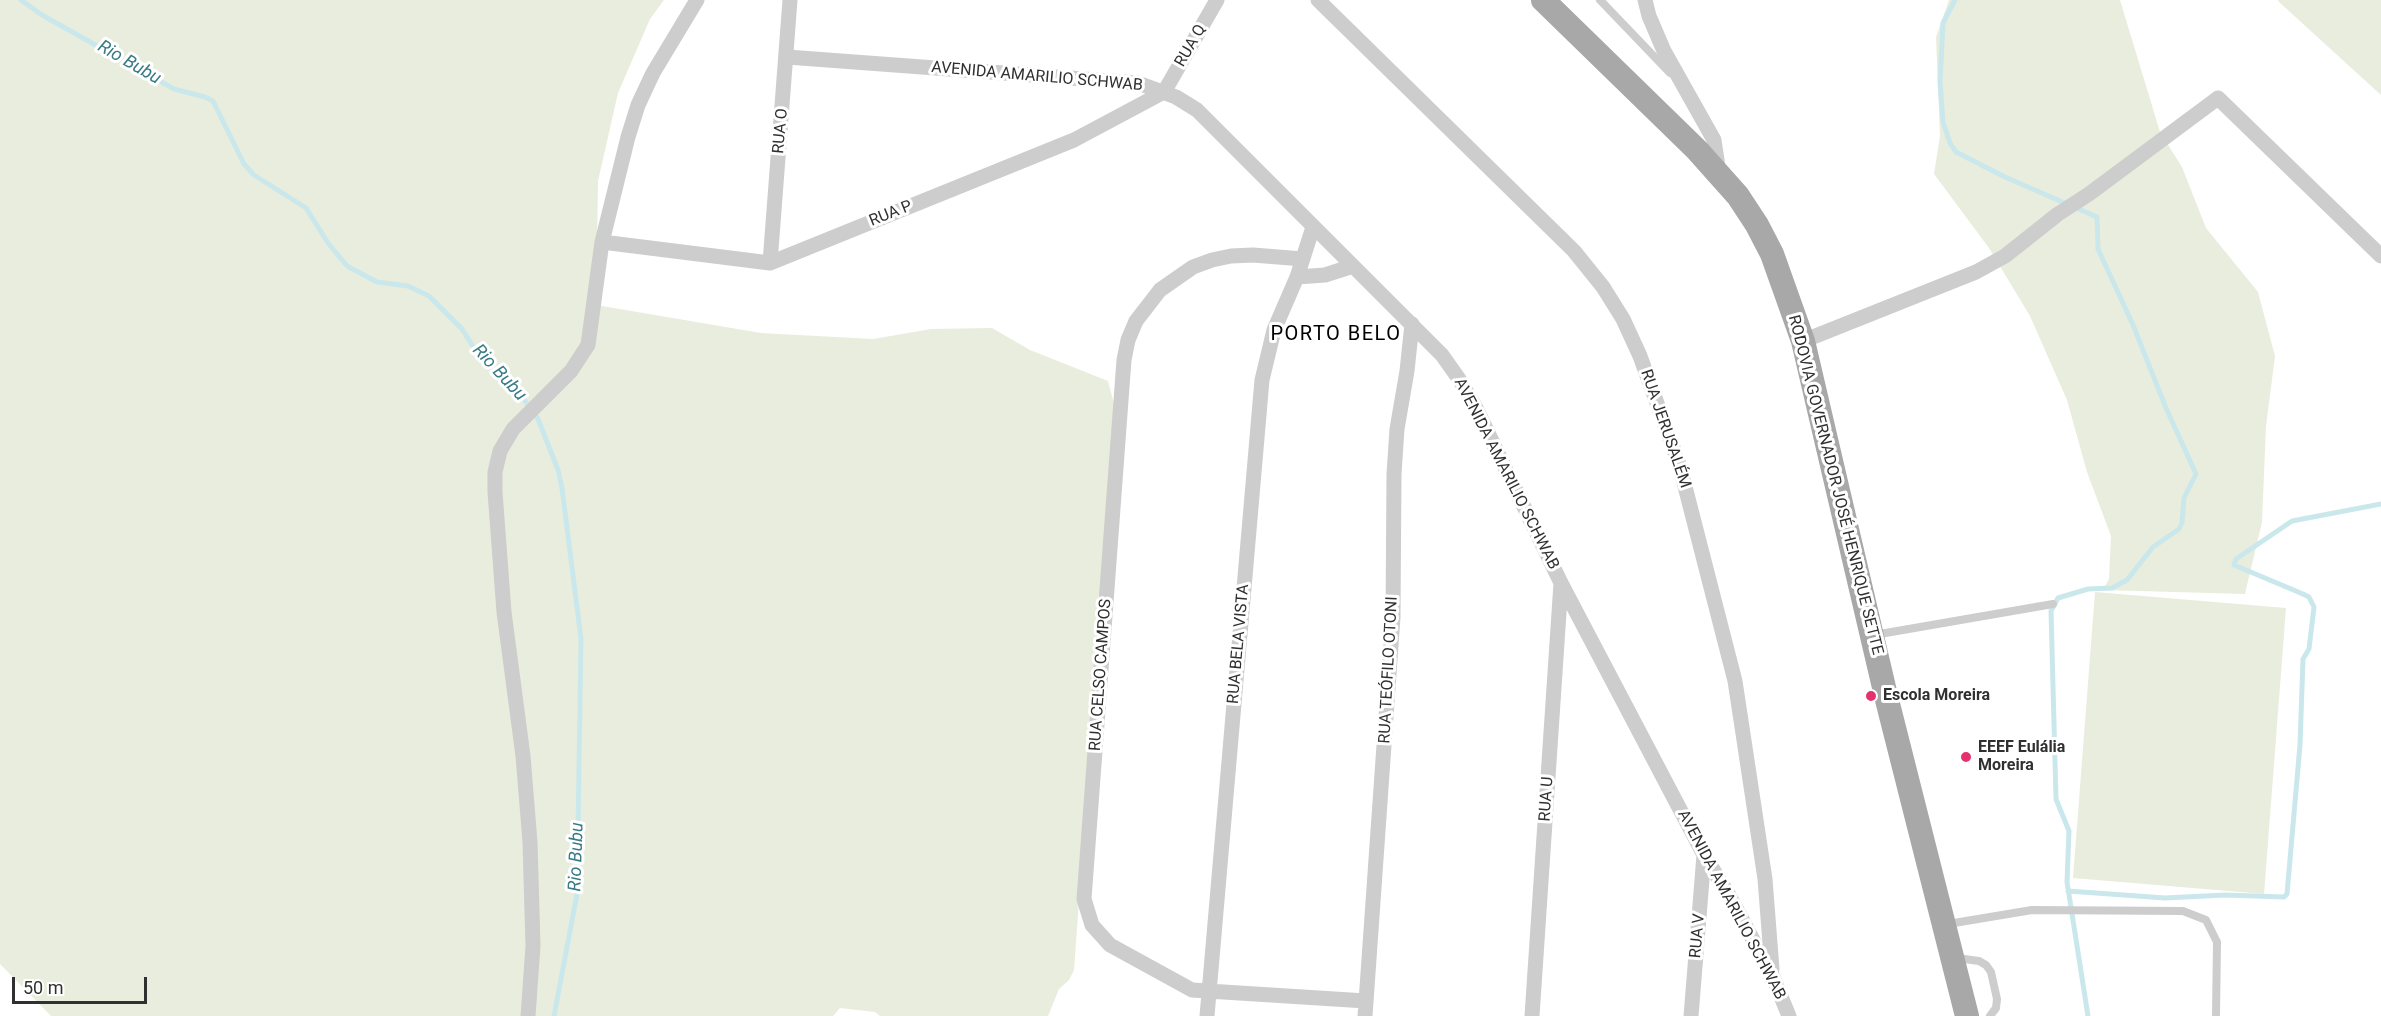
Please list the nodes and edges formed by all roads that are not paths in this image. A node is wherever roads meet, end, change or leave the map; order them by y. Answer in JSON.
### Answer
{"nodes":[{"id":1,"x":697,"y":0,"type":"edge"},
{"id":2,"x":790,"y":0,"type":"edge"},
{"id":3,"x":1217,"y":0,"type":"edge"},
{"id":4,"x":1318,"y":0,"type":"edge"},
{"id":5,"x":1543,"y":0,"type":"edge"},
{"id":6,"x":1600,"y":0,"type":"edge"},
{"id":7,"x":1645,"y":0,"type":"edge"},
{"id":8,"x":787,"y":57,"type":"junction"},
{"id":9,"x":1684,"y":87,"type":"junction"},
{"id":10,"x":1164,"y":92,"type":"junction"},
{"id":11,"x":1719,"y":176,"type":"junction"},
{"id":12,"x":1313,"y":227,"type":"junction"},
{"id":13,"x":602,"y":242,"type":"junction"},
{"id":14,"x":2381,"y":256,"type":"edge"},
{"id":15,"x":1303,"y":259,"type":"junction"},
{"id":16,"x":770,"y":262,"type":"junction"},
{"id":17,"x":1353,"y":266,"type":"junction"},
{"id":18,"x":1297,"y":277,"type":"junction"},
{"id":19,"x":1412,"y":324,"type":"junction"},
{"id":20,"x":1803,"y":341,"type":"junction"},
{"id":21,"x":1561,"y":583,"type":"junction"},
{"id":22,"x":2053,"y":604,"type":"dead end"},
{"id":23,"x":1872,"y":636,"type":"junction"},
{"id":24,"x":1704,"y":855,"type":"junction"},
{"id":25,"x":1943,"y":924,"type":"junction"},
{"id":26,"x":1952,"y":958,"type":"junction"},
{"id":27,"x":1773,"y":977,"type":"junction"},
{"id":28,"x":1209,"y":992,"type":"junction"},
{"id":29,"x":1366,"y":1009,"type":"edge"},
{"id":30,"x":528,"y":1016,"type":"edge"},
{"id":31,"x":1207,"y":1016,"type":"edge"},
{"id":32,"x":1532,"y":1016,"type":"edge"},
{"id":33,"x":1691,"y":1016,"type":"edge"},
{"id":34,"x":1789,"y":1016,"type":"edge"},
{"id":35,"x":1966,"y":1016,"type":"edge"},
{"id":36,"x":1990,"y":1016,"type":"edge"},
{"id":37,"x":2216,"y":1016,"type":"edge"}],
"edges":[{"from":1,"to":13,"type":"street"},
{"from":2,"to":8,"type":"street","name":"RUA O"},
{"from":3,"to":10,"type":"street","name":"RUA Q"},
{"from":4,"to":27,"type":"street","name":"RUA JERUSALÉM"},
{"from":5,"to":11,"type":"main road","name":"RODOVIA GOVERNADOR JOSÉ HENRIQUE SETTE"},
{"from":6,"to":9,"type":"lane"},
{"from":7,"to":9,"type":"street"},
{"from":8,"to":10,"type":"street","name":"AVENIDA AMARILIO SCHWAB"},
{"from":8,"to":16,"type":"street","name":"RUA O"},
{"from":9,"to":11,"type":"street"},
{"from":10,"to":12,"type":"street","name":"AVENIDA AMARILIO SCHWAB"},
{"from":10,"to":16,"type":"street","name":"RUA P"},
{"from":11,"to":20,"type":"main road","name":"RODOVIA GOVERNADOR JOSÉ HENRIQUE SETTE"},
{"from":12,"to":15,"type":"street","name":"RUA BELA VISTA"},
{"from":12,"to":17,"type":"street","name":"AVENIDA AMARILIO SCHWAB"},
{"from":13,"to":16,"type":"street","name":"RUA P"},
{"from":13,"to":30,"type":"street"},
{"from":14,"to":20,"type":"street"},
{"from":15,"to":18,"type":"street","name":"RUA BELA VISTA"},
{"from":15,"to":28,"type":"street","name":"RUA CELSO CAMPOS"},
{"from":17,"to":18,"type":"street"},
{"from":17,"to":19,"type":"street","name":"AVENIDA AMARILIO SCHWAB"},
{"from":18,"to":28,"type":"street","name":"RUA BELA VISTA"},
{"from":19,"to":21,"type":"street","name":"AVENIDA AMARILIO SCHWAB"},
{"from":19,"to":29,"type":"street","name":"RUA TEÓFILO OTONI"},
{"from":20,"to":23,"type":"main road","name":"RODOVIA GOVERNADOR JOSÉ HENRIQUE SETTE"},
{"from":21,"to":24,"type":"street","name":"AVENIDA AMARILIO SCHWAB"},
{"from":21,"to":32,"type":"street","name":"RUA U"},
{"from":22,"to":23,"type":"lane"},
{"from":23,"to":25,"type":"main road","name":"RODOVIA GOVERNADOR JOSÉ HENRIQUE SETTE"},
{"from":24,"to":27,"type":"street","name":"AVENIDA AMARILIO SCHWAB"},
{"from":24,"to":33,"type":"street","name":"RUA V"},
{"from":25,"to":26,"type":"main road","name":"RODOVIA GOVERNADOR JOSÉ HENRIQUE SETTE"},
{"from":25,"to":37,"type":"lane"},
{"from":26,"to":35,"type":"main road","name":"RODOVIA GOVERNADOR JOSÉ HENRIQUE SETTE"},
{"from":26,"to":36,"type":"lane"},
{"from":27,"to":34,"type":"street","name":"AVENIDA AMARILIO SCHWAB"},
{"from":28,"to":29,"type":"street","name":"RUA CELSO CAMPOS"},
{"from":28,"to":31,"type":"street","name":"RUA BELA VISTA"}]}
